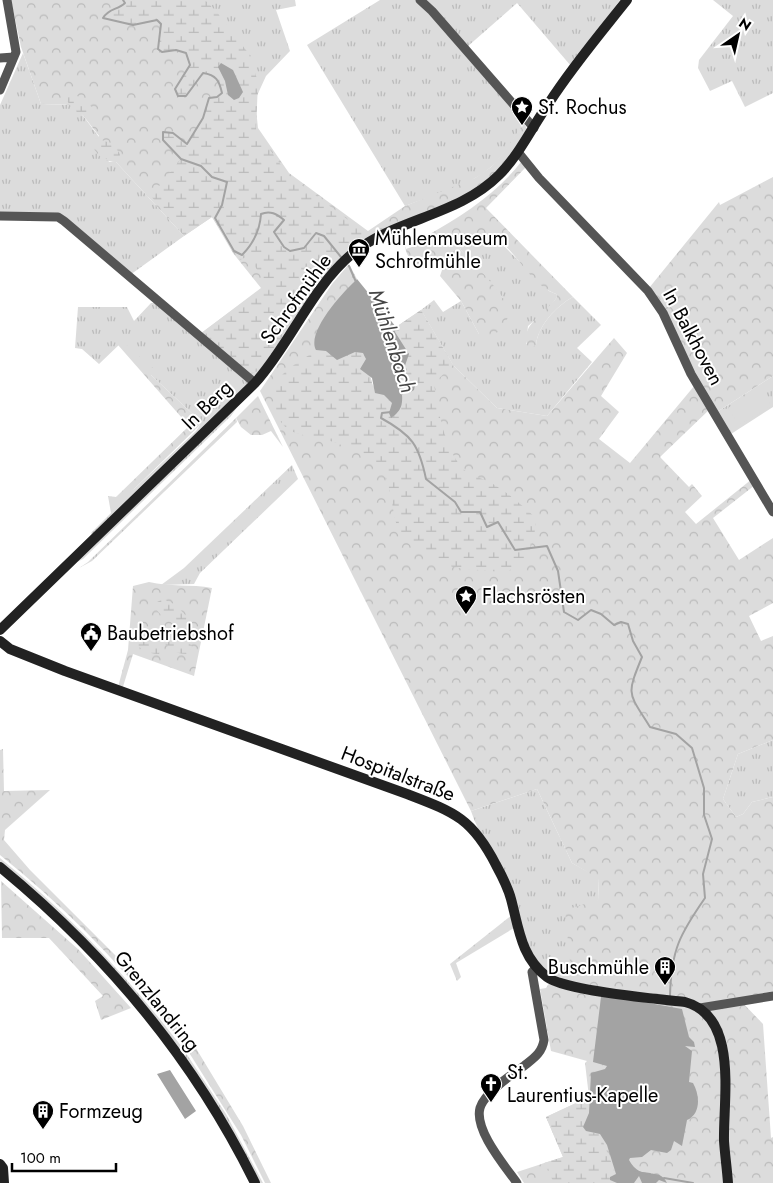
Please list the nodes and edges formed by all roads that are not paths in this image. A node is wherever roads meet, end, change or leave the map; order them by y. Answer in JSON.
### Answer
{"nodes":[{"id":1,"x":7,"y":0,"type":"edge"},
{"id":2,"x":420,"y":0,"type":"edge"},
{"id":3,"x":627,"y":0,"type":"edge"},
{"id":4,"x":14,"y":57,"type":"junction"},
{"id":5,"x":0,"y":58,"type":"edge"},
{"id":6,"x":0,"y":90,"type":"edge"},
{"id":7,"x":534,"y":128,"type":"junction"},
{"id":8,"x":518,"y":152,"type":"junction"},
{"id":9,"x":0,"y":216,"type":"edge"},
{"id":10,"x":255,"y":383,"type":"junction"},
{"id":11,"x":773,"y":512,"type":"edge"},
{"id":12,"x":0,"y":630,"type":"edge"},
{"id":13,"x":0,"y":641,"type":"edge"},
{"id":14,"x":0,"y":867,"type":"edge"},
{"id":15,"x":536,"y":968,"type":"junction"},
{"id":16,"x":548,"y":978,"type":"junction"},
{"id":17,"x":535,"y":989,"type":"junction"},
{"id":18,"x":773,"y":996,"type":"edge"},
{"id":19,"x":700,"y":1008,"type":"junction"},
{"id":20,"x":2,"y":1166,"type":"edge"},
{"id":21,"x":4,"y":1183,"type":"edge"},
{"id":22,"x":255,"y":1183,"type":"edge"},
{"id":23,"x":517,"y":1183,"type":"edge"},
{"id":24,"x":728,"y":1183,"type":"edge"}],
"edges":[{"from":1,"to":4,"type":"street"},
{"from":2,"to":7,"type":"street"},
{"from":3,"to":7,"type":"main road","name":"Schrofmühle"},
{"from":4,"to":5,"type":"street"},
{"from":4,"to":6,"type":"street"},
{"from":7,"to":8,"type":"main road","name":"Schrofmühle"},
{"from":8,"to":10,"type":"main road","name":"Schrofmühle"},
{"from":8,"to":11,"type":"street","name":"In Balkhoven"},
{"from":9,"to":10,"type":"street","name":"In Berg"},
{"from":10,"to":12,"type":"main road","name":"In Berg"},
{"from":13,"to":15,"type":"main road","name":"Hospitalstraße"},
{"from":14,"to":22,"type":"main road","name":"Grenzlandring"},
{"from":15,"to":16,"type":"main road","name":"Hospitalstraße"},
{"from":15,"to":17,"type":"street"},
{"from":16,"to":17,"type":"street"},
{"from":16,"to":19,"type":"main road","name":"Hospitalstraße"},
{"from":17,"to":23,"type":"street"},
{"from":18,"to":19,"type":"street"},
{"from":19,"to":24,"type":"main road"},
{"from":20,"to":21,"type":"main road"}]}
